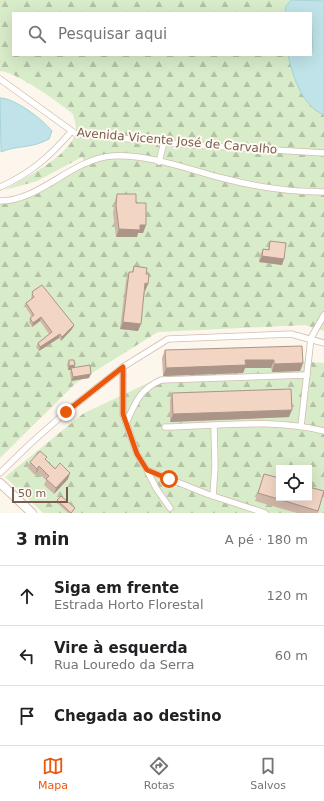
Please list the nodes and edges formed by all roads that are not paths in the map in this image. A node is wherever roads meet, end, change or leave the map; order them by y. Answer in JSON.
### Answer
{"nodes":[{"id":1,"x":0,"y":79,"type":"edge"},
{"id":2,"x":71,"y":132,"type":"junction"},
{"id":3,"x":164,"y":142,"type":"junction"},
{"id":4,"x":324,"y":153,"type":"edge"},
{"id":5,"x":159,"y":162,"type":"junction"},
{"id":6,"x":0,"y":187,"type":"edge"},
{"id":7,"x":324,"y":192,"type":"edge"},
{"id":8,"x":0,"y":201,"type":"edge"},
{"id":9,"x":324,"y":316,"type":"edge"},
{"id":10,"x":311,"y":338,"type":"junction"},
{"id":11,"x":324,"y":343,"type":"edge"},
{"id":12,"x":123,"y":367,"type":"junction"},
{"id":13,"x":307,"y":375,"type":"junction"},
{"id":14,"x":126,"y":423,"type":"junction"},
{"id":15,"x":214,"y":426,"type":"junction"},
{"id":16,"x":301,"y":426,"type":"junction"},
{"id":17,"x":165,"y":427,"type":"dead end"},
{"id":18,"x":324,"y":431,"type":"edge"},
{"id":19,"x":147,"y":470,"type":"junction"},
{"id":20,"x":0,"y":473,"type":"edge"},
{"id":21,"x":0,"y":483,"type":"edge"},
{"id":22,"x":213,"y":496,"type":"junction"},
{"id":23,"x":170,"y":508,"type":"dead end"},
{"id":24,"x":32,"y":513,"type":"edge"},
{"id":25,"x":265,"y":513,"type":"edge"}],
"edges":[{"from":1,"to":2,"type":"street","name":"Avenida Vicente José de Carvalho"},
{"from":2,"to":3,"type":"street","name":"Avenida Vicente José de Carvalho"},
{"from":2,"to":6,"type":"street"},
{"from":3,"to":4,"type":"street","name":"Avenida Vicente José de Carvalho"},
{"from":3,"to":5,"type":"street"},
{"from":5,"to":7,"type":"street"},
{"from":5,"to":8,"type":"street"},
{"from":9,"to":10,"type":"street"},
{"from":10,"to":11,"type":"street"},
{"from":10,"to":12,"type":"street"},
{"from":10,"to":13,"type":"street"},
{"from":12,"to":14,"type":"street"},
{"from":12,"to":20,"type":"street"},
{"from":13,"to":14,"type":"street"},
{"from":13,"to":16,"type":"street"},
{"from":14,"to":19,"type":"street"},
{"from":15,"to":16,"type":"street"},
{"from":15,"to":17,"type":"street"},
{"from":15,"to":22,"type":"street"},
{"from":16,"to":18,"type":"street"},
{"from":19,"to":22,"type":"street"},
{"from":19,"to":23,"type":"street"},
{"from":21,"to":24,"type":"main road"},
{"from":22,"to":25,"type":"street"}]}
